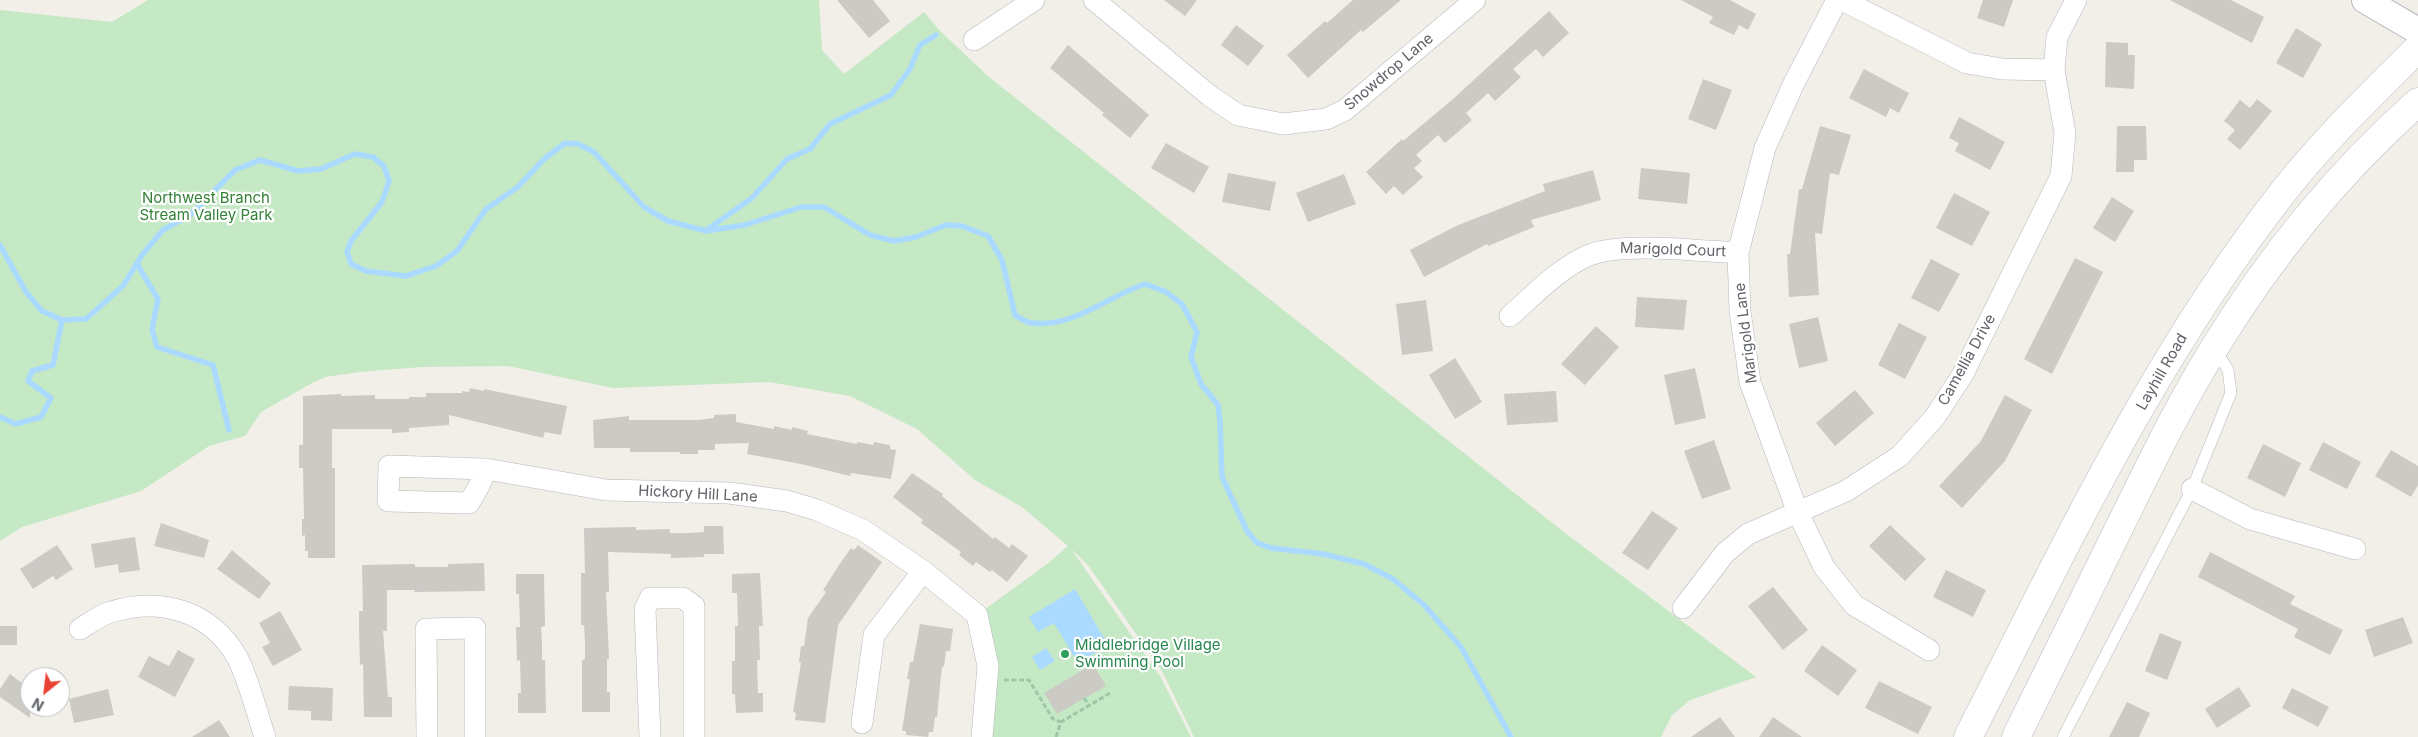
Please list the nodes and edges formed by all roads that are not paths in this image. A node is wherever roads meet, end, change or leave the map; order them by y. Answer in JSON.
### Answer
{"nodes":[{"id":1,"x":1034,"y":0,"type":"edge"},
{"id":2,"x":1094,"y":0,"type":"edge"},
{"id":3,"x":1475,"y":0,"type":"edge"},
{"id":4,"x":1838,"y":0,"type":"edge"},
{"id":5,"x":1842,"y":0,"type":"edge"},
{"id":6,"x":2076,"y":0,"type":"edge"},
{"id":7,"x":2367,"y":0,"type":"edge"},
{"id":8,"x":2418,"y":30,"type":"edge"},
{"id":9,"x":974,"y":40,"type":"dead end"},
{"id":10,"x":2418,"y":48,"type":"edge"},
{"id":11,"x":2054,"y":70,"type":"junction"},
{"id":12,"x":2418,"y":102,"type":"edge"},
{"id":13,"x":1738,"y":252,"type":"junction"},
{"id":14,"x":1510,"y":316,"type":"dead end"},
{"id":15,"x":2214,"y":348,"type":"junction"},
{"id":16,"x":486,"y":469,"type":"dead end"},
{"id":17,"x":2192,"y":489,"type":"junction"},
{"id":18,"x":1798,"y":514,"type":"junction"},
{"id":19,"x":2355,"y":549,"type":"dead end"},
{"id":20,"x":923,"y":570,"type":"junction"},
{"id":21,"x":1683,"y":608,"type":"dead end"},
{"id":22,"x":80,"y":629,"type":"dead end"},
{"id":23,"x":1929,"y":650,"type":"dead end"},
{"id":24,"x":862,"y":724,"type":"dead end"},
{"id":25,"x":981,"y":732,"type":"edge"},
{"id":26,"x":265,"y":737,"type":"edge"},
{"id":27,"x":427,"y":737,"type":"edge"},
{"id":28,"x":474,"y":737,"type":"edge"},
{"id":29,"x":650,"y":737,"type":"edge"},
{"id":30,"x":694,"y":737,"type":"edge"},
{"id":31,"x":1968,"y":737,"type":"edge"},
{"id":32,"x":2016,"y":737,"type":"edge"},
{"id":33,"x":2063,"y":737,"type":"edge"}],
"edges":[{"from":1,"to":9,"type":"street"},
{"from":2,"to":3,"type":"street","name":"Snowdrop Lane"},
{"from":4,"to":13,"type":"street","name":"Marigold Lane"},
{"from":5,"to":11,"type":"street"},
{"from":6,"to":11,"type":"street","name":"Camellia Drive"},
{"from":7,"to":8,"type":"street"},
{"from":10,"to":31,"type":"main road","name":"Layhill Road"},
{"from":11,"to":18,"type":"street","name":"Camellia Drive"},
{"from":12,"to":15,"type":"main road"},
{"from":13,"to":14,"type":"street","name":"Marigold Court"},
{"from":13,"to":18,"type":"street","name":"Marigold Lane"},
{"from":15,"to":17,"type":"lane"},
{"from":15,"to":32,"type":"main road"},
{"from":16,"to":20,"type":"street","name":"Hickory Hill Lane"},
{"from":17,"to":19,"type":"street"},
{"from":17,"to":33,"type":"lane"},
{"from":18,"to":21,"type":"street","name":"Camellia Drive"},
{"from":18,"to":23,"type":"street","name":"Marigold Lane"},
{"from":20,"to":24,"type":"street"},
{"from":20,"to":25,"type":"street","name":"Hickory Hill Lane"},
{"from":22,"to":26,"type":"street"},
{"from":27,"to":28,"type":"street"},
{"from":29,"to":30,"type":"street"}]}
